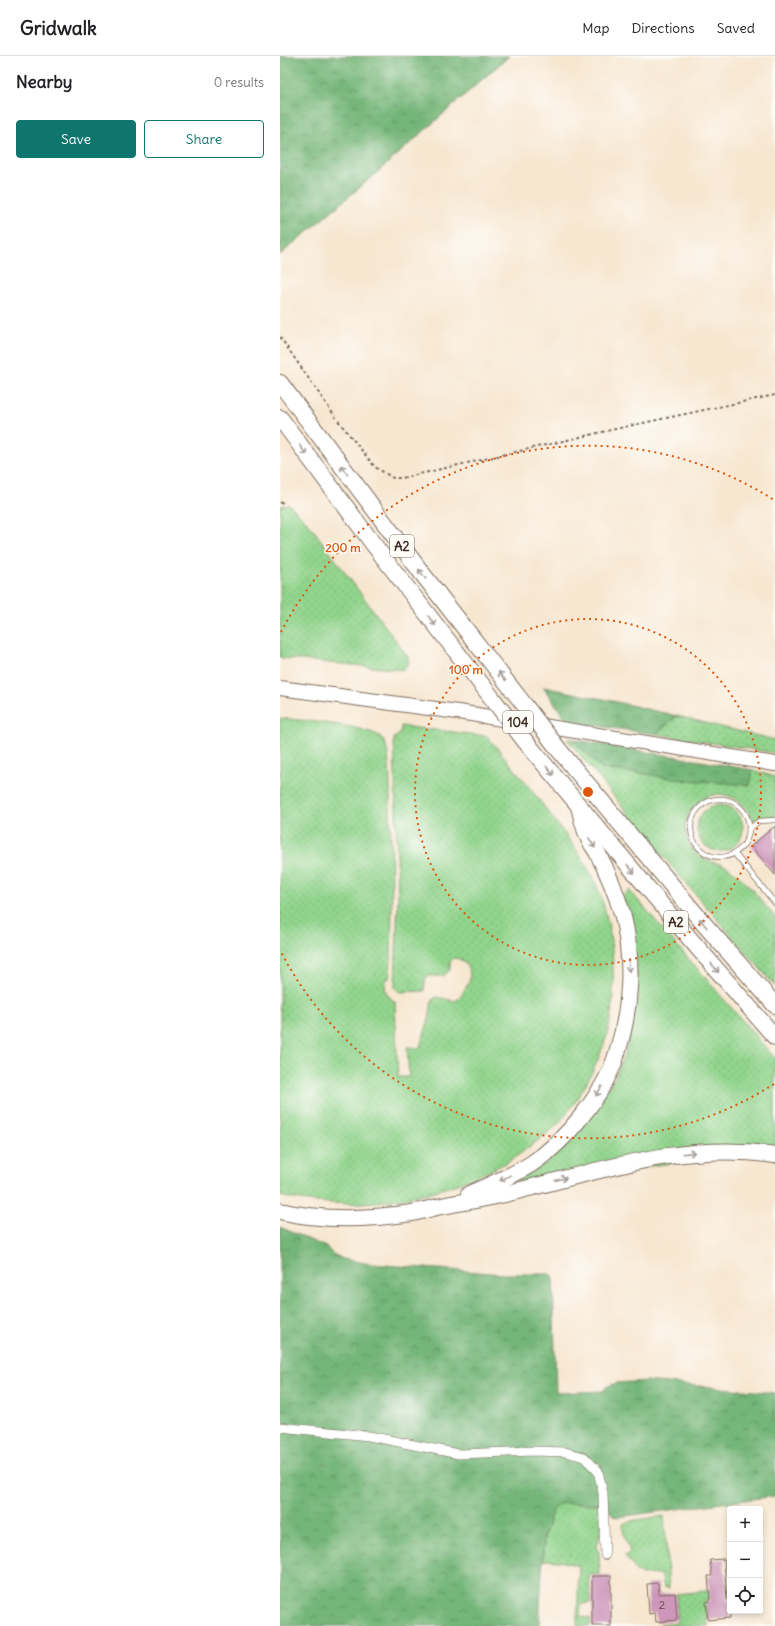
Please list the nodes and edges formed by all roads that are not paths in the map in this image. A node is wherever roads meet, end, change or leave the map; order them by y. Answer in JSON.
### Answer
{"nodes":[{"id":1,"x":280,"y":383,"type":"edge"},
{"id":2,"x":280,"y":418,"type":"edge"},
{"id":3,"x":280,"y":688,"type":"edge"},
{"id":4,"x":775,"y":764,"type":"edge"},
{"id":5,"x":579,"y":807,"type":"junction"},
{"id":6,"x":775,"y":820,"type":"edge"},
{"id":7,"x":749,"y":829,"type":"junction"},
{"id":8,"x":734,"y":853,"type":"junction"},
{"id":9,"x":775,"y":903,"type":"edge"},
{"id":10,"x":775,"y":1005,"type":"edge"},
{"id":11,"x":775,"y":1037,"type":"edge"},
{"id":12,"x":775,"y":1154,"type":"edge"},
{"id":13,"x":441,"y":1206,"type":"junction"},
{"id":14,"x":280,"y":1211,"type":"edge"},
{"id":15,"x":280,"y":1427,"type":"edge"},
{"id":16,"x":605,"y":1555,"type":"dead end"}],
"edges":[{"from":10,"to":1,"type":"highway","number":"A2","one_way":true,"bridge":true},
{"from":2,"to":5,"type":"highway","number":"A2","one_way":true,"bridge":true},
{"from":3,"to":4,"type":"main road","number":"104"},
{"from":5,"to":11,"type":"highway","number":"A2","one_way":true},
{"from":5,"to":13,"type":"highway","one_way":true},
{"from":6,"to":7,"type":"lane"},
{"from":7,"to":8,"type":"lane"},
{"from":7,"to":8,"type":"lane"},
{"from":8,"to":9,"type":"lane"},
{"from":13,"to":12,"type":"highway","one_way":true},
{"from":13,"to":14,"type":"highway"},
{"from":15,"to":16,"type":"street"}]}
